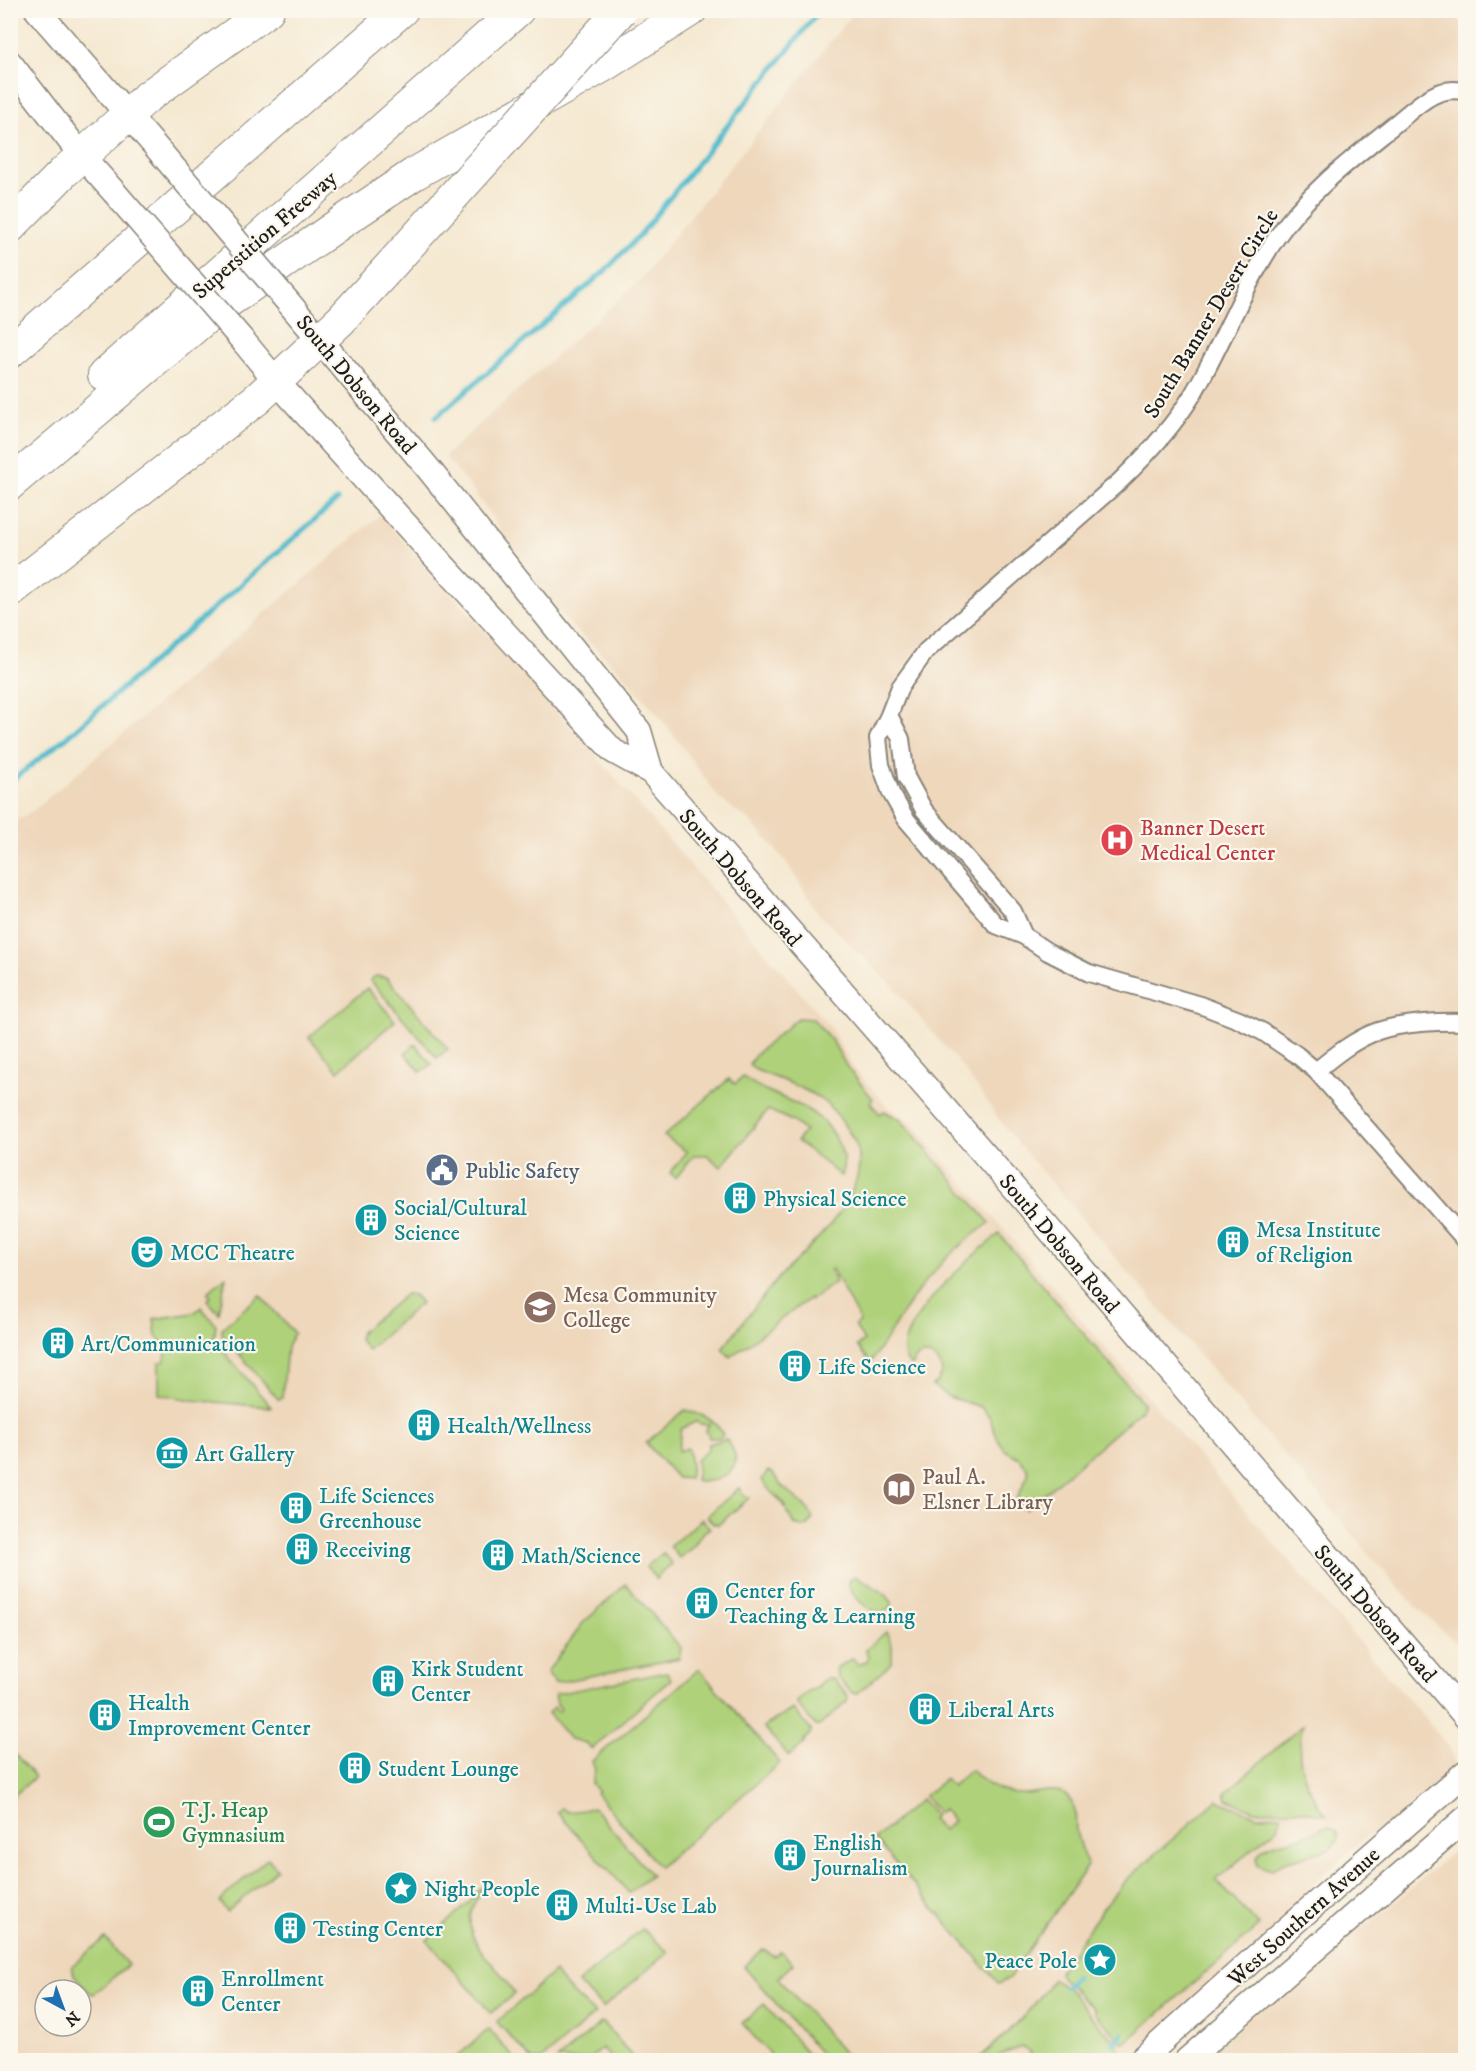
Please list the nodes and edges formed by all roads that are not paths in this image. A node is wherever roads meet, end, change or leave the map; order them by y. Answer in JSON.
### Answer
{"nodes":[{"id":1,"x":38,"y":10,"type":"edge"},
{"id":2,"x":268,"y":10,"type":"edge"},
{"id":3,"x":402,"y":10,"type":"edge"},
{"id":4,"x":518,"y":10,"type":"edge"},
{"id":5,"x":621,"y":10,"type":"edge"},
{"id":6,"x":691,"y":10,"type":"edge"},
{"id":7,"x":10,"y":63,"type":"edge"},
{"id":8,"x":1466,"y":92,"type":"edge"},
{"id":9,"x":127,"y":114,"type":"junction"},
{"id":10,"x":81,"y":155,"type":"junction"},
{"id":11,"x":10,"y":227,"type":"edge"},
{"id":12,"x":321,"y":340,"type":"junction"},
{"id":13,"x":10,"y":352,"type":"edge"},
{"id":14,"x":277,"y":382,"type":"junction"},
{"id":15,"x":10,"y":457,"type":"edge"},
{"id":16,"x":10,"y":484,"type":"edge"},
{"id":17,"x":10,"y":591,"type":"edge"},
{"id":18,"x":889,"y":715,"type":"junction"},
{"id":19,"x":651,"y":772,"type":"junction"},
{"id":20,"x":1024,"y":936,"type":"junction"},
{"id":21,"x":1466,"y":1022,"type":"edge"},
{"id":22,"x":1316,"y":1071,"type":"junction"},
{"id":23,"x":1466,"y":1241,"type":"edge"},
{"id":24,"x":1466,"y":1717,"type":"edge"},
{"id":25,"x":1466,"y":1772,"type":"edge"},
{"id":26,"x":1466,"y":1818,"type":"edge"},
{"id":27,"x":1242,"y":1971,"type":"junction"},
{"id":28,"x":1141,"y":2061,"type":"edge"},
{"id":29,"x":1164,"y":2061,"type":"edge"},
{"id":30,"x":1187,"y":2061,"type":"edge"}],
"edges":[{"from":1,"to":9,"type":"main road","name":"South Dobson Road"},
{"from":2,"to":9,"type":"highway"},
{"from":3,"to":13,"type":"highway"},
{"from":4,"to":15,"type":"highway","name":"Superstition Freeway"},
{"from":5,"to":12,"type":"highway","bridge":true},
{"from":6,"to":16,"type":"highway"},
{"from":7,"to":10,"type":"main road","name":"South Dobson Road"},
{"from":8,"to":18,"type":"street","name":"South Banner Desert Circle"},
{"from":9,"to":10,"type":"highway"},
{"from":9,"to":12,"type":"main road","name":"South Dobson Road","bridge":true},
{"from":10,"to":11,"type":"highway"},
{"from":10,"to":14,"type":"main road","name":"South Dobson Road","bridge":true},
{"from":12,"to":14,"type":"highway"},
{"from":12,"to":19,"type":"main road","name":"South Dobson Road"},
{"from":14,"to":17,"type":"highway"},
{"from":14,"to":19,"type":"main road","name":"South Dobson Road"},
{"from":18,"to":20,"type":"street"},
{"from":18,"to":20,"type":"street","name":"South Banner Desert Circle"},
{"from":19,"to":24,"type":"main road","name":"South Dobson Road"},
{"from":20,"to":22,"type":"street"},
{"from":21,"to":22,"type":"street"},
{"from":22,"to":23,"type":"street"},
{"from":25,"to":27,"type":"main road","name":"West Southern Avenue"},
{"from":26,"to":30,"type":"main road","name":"West Southern Avenue"},
{"from":27,"to":28,"type":"main road","name":"West Southern Avenue"},
{"from":27,"to":29,"type":"main road"}]}
